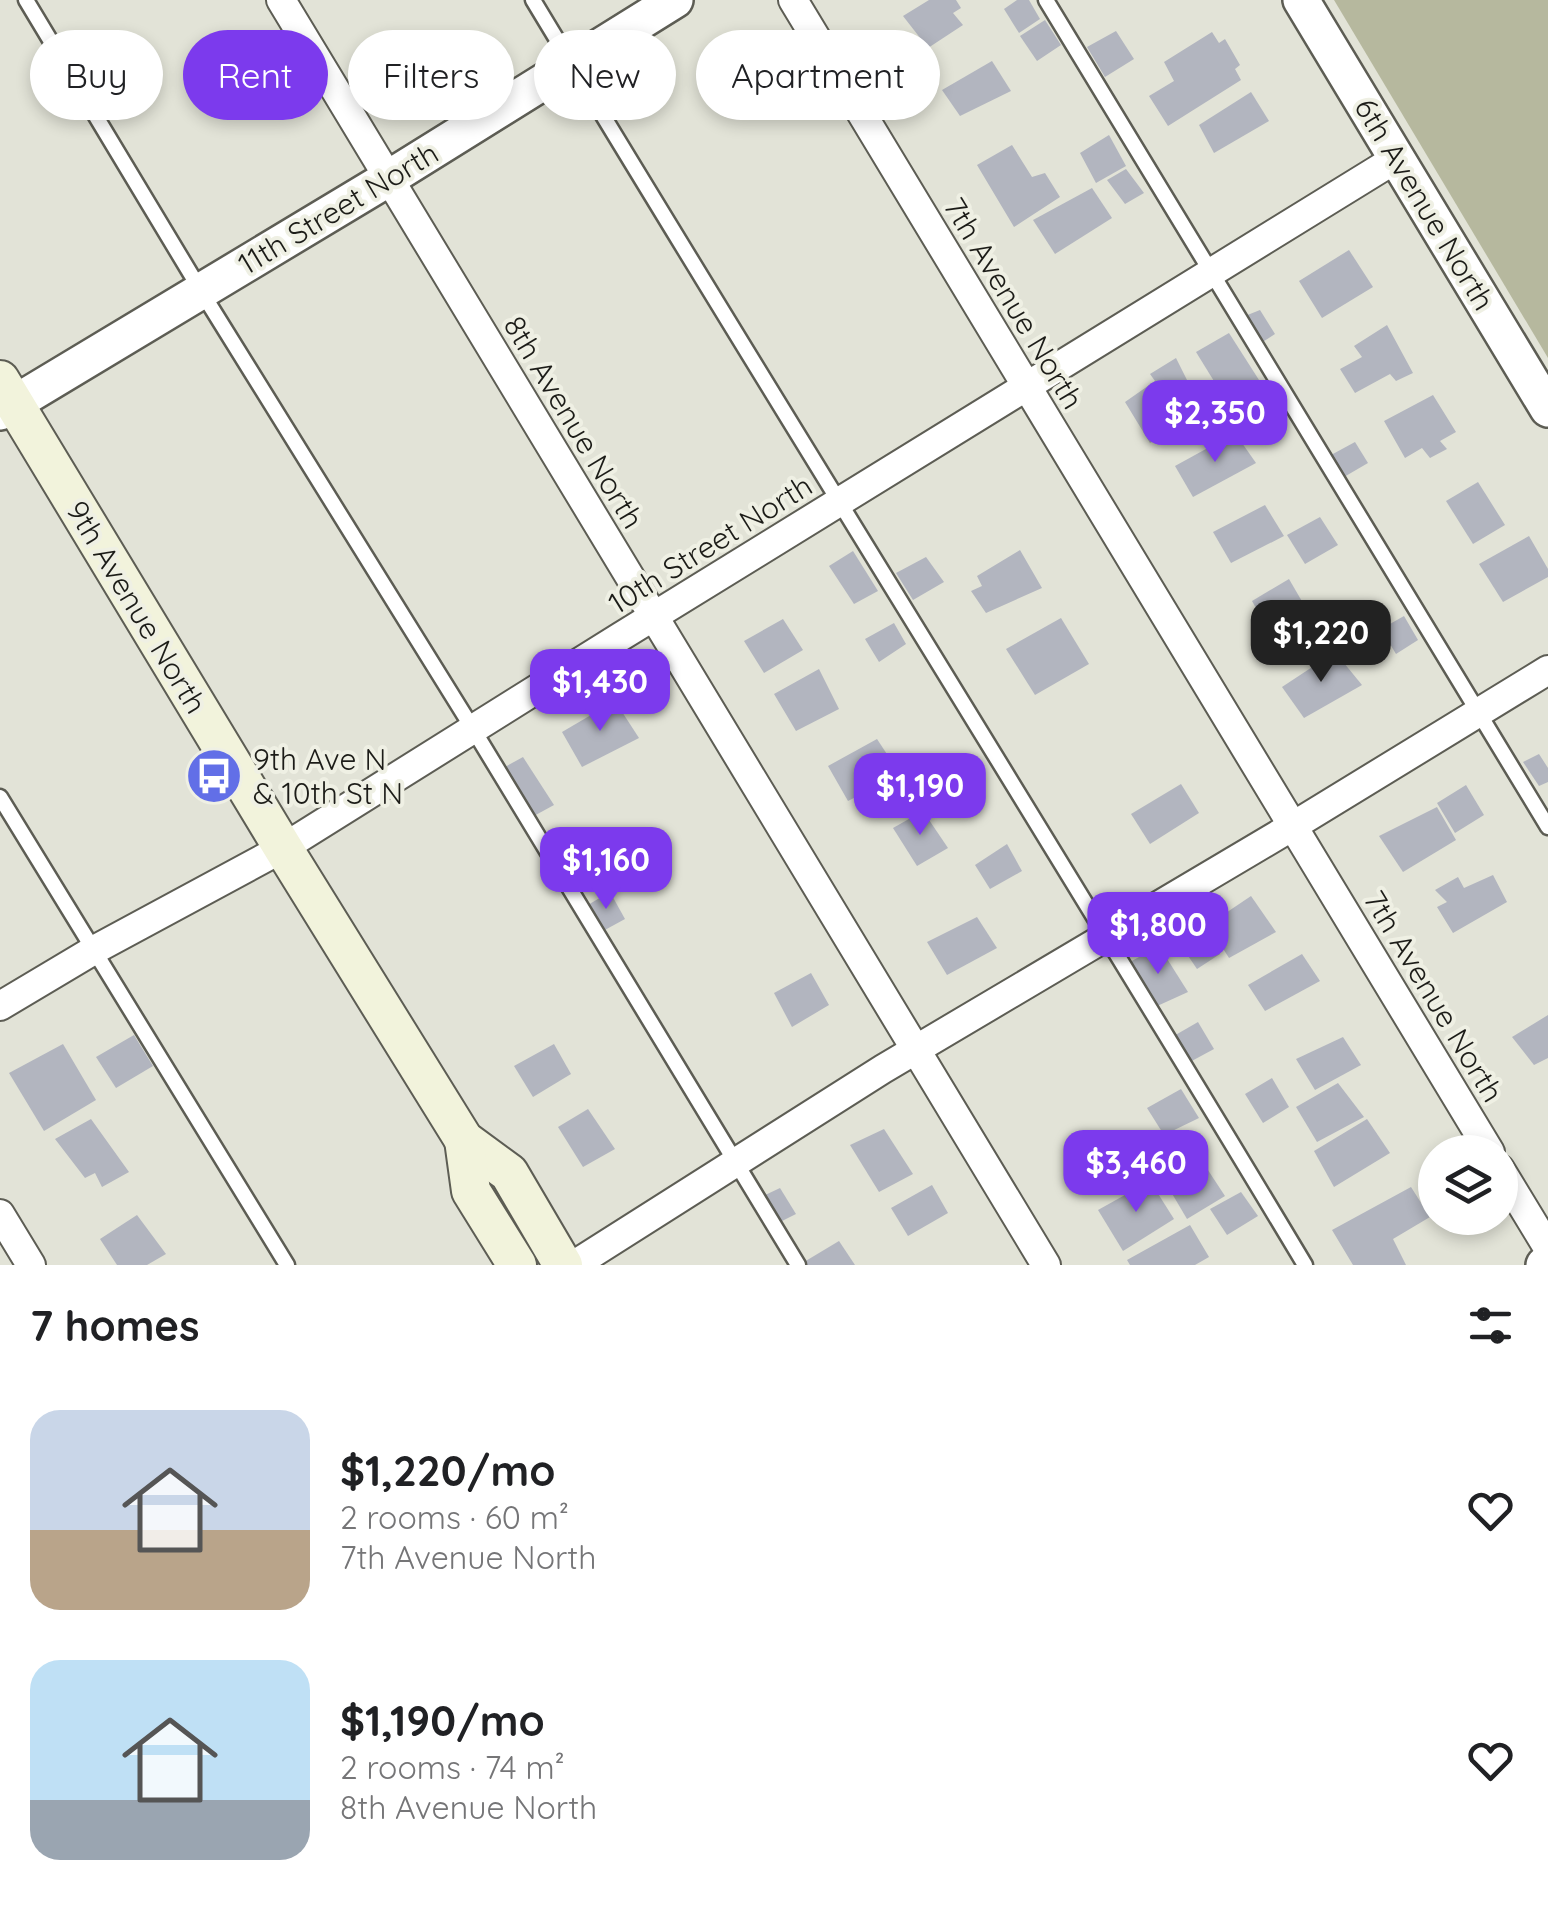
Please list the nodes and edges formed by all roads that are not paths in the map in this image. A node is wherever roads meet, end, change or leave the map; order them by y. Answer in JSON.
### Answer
{"nodes":[{"id":1,"x":26,"y":0,"type":"edge"},
{"id":2,"x":281,"y":0,"type":"edge"},
{"id":3,"x":533,"y":0,"type":"edge"},
{"id":4,"x":675,"y":0,"type":"edge"},
{"id":5,"x":793,"y":0,"type":"edge"},
{"id":6,"x":1046,"y":0,"type":"edge"},
{"id":7,"x":1301,"y":0,"type":"edge"},
{"id":8,"x":551,"y":30,"type":"edge"},
{"id":9,"x":627,"y":30,"type":"edge"},
{"id":10,"x":534,"y":88,"type":"edge"},
{"id":11,"x":606,"y":120,"type":"edge"},
{"id":12,"x":1397,"y":158,"type":"junction"},
{"id":13,"x":389,"y":178,"type":"junction"},
{"id":14,"x":1212,"y":273,"type":"junction"},
{"id":15,"x":201,"y":291,"type":"junction"},
{"id":16,"x":1027,"y":387,"type":"junction"},
{"id":17,"x":5,"y":399,"type":"edge"},
{"id":18,"x":1548,"y":409,"type":"edge"},
{"id":19,"x":838,"y":503,"type":"junction"},
{"id":20,"x":654,"y":616,"type":"junction"},
{"id":21,"x":1548,"y":670,"type":"edge"},
{"id":22,"x":1478,"y":712,"type":"junction"},
{"id":23,"x":473,"y":729,"type":"junction"},
{"id":24,"x":0,"y":797,"type":"edge"},
{"id":25,"x":1293,"y":826,"type":"junction"},
{"id":26,"x":1548,"y":827,"type":"edge"},
{"id":27,"x":283,"y":848,"type":"junction"},
{"id":28,"x":1108,"y":936,"type":"junction"},
{"id":29,"x":94,"y":950,"type":"junction"},
{"id":30,"x":0,"y":1006,"type":"edge"},
{"id":31,"x":916,"y":1050,"type":"junction"},
{"id":32,"x":1480,"y":1135,"type":"edge"},
{"id":33,"x":464,"y":1140,"type":"junction"},
{"id":34,"x":736,"y":1163,"type":"junction"},
{"id":35,"x":1518,"y":1198,"type":"edge"},
{"id":36,"x":0,"y":1214,"type":"edge"},
{"id":37,"x":1548,"y":1248,"type":"edge"},
{"id":38,"x":32,"y":1265,"type":"edge"},
{"id":39,"x":287,"y":1265,"type":"edge"},
{"id":40,"x":518,"y":1265,"type":"edge"},
{"id":41,"x":563,"y":1265,"type":"edge"},
{"id":42,"x":574,"y":1265,"type":"edge"},
{"id":43,"x":798,"y":1265,"type":"edge"},
{"id":44,"x":1046,"y":1265,"type":"edge"},
{"id":45,"x":1305,"y":1265,"type":"edge"}],
"edges":[{"from":1,"to":15,"type":"lane"},
{"from":2,"to":13,"type":"street","name":"8th Avenue North"},
{"from":3,"to":8,"type":"lane"},
{"from":4,"to":9,"type":"street","name":"11th Street North"},
{"from":5,"to":16,"type":"street","name":"7th Avenue North"},
{"from":6,"to":14,"type":"lane"},
{"from":7,"to":12,"type":"street","name":"6th Avenue North"},
{"from":10,"to":13,"type":"street","name":"11th Street North"},
{"from":11,"to":19,"type":"lane"},
{"from":12,"to":14,"type":"street","name":"10th Street North"},
{"from":12,"to":18,"type":"street","name":"6th Avenue North"},
{"from":13,"to":15,"type":"street","name":"11th Street North"},
{"from":13,"to":20,"type":"street","name":"8th Avenue North"},
{"from":14,"to":16,"type":"street","name":"10th Street North"},
{"from":14,"to":22,"type":"lane"},
{"from":15,"to":17,"type":"street","name":"11th Street North"},
{"from":15,"to":23,"type":"lane"},
{"from":16,"to":19,"type":"street","name":"10th Street North"},
{"from":16,"to":25,"type":"street","name":"7th Avenue North"},
{"from":17,"to":27,"type":"main road","name":"9th Avenue North"},
{"from":19,"to":20,"type":"street","name":"10th Street North"},
{"from":19,"to":28,"type":"lane"},
{"from":20,"to":23,"type":"street","name":"10th Street North"},
{"from":20,"to":31,"type":"street","name":"8th Avenue North"},
{"from":21,"to":22,"type":"street"},
{"from":22,"to":25,"type":"street"},
{"from":22,"to":26,"type":"lane"},
{"from":23,"to":27,"type":"street","name":"10th Street North"},
{"from":23,"to":34,"type":"lane"},
{"from":24,"to":29,"type":"lane"},
{"from":25,"to":28,"type":"street"},
{"from":25,"to":32,"type":"street","name":"7th Avenue North"},
{"from":27,"to":29,"type":"street","name":"10th Street North"},
{"from":27,"to":33,"type":"main road","name":"9th Avenue North"},
{"from":28,"to":31,"type":"street"},
{"from":28,"to":45,"type":"lane"},
{"from":29,"to":30,"type":"street","name":"10th Street North"},
{"from":29,"to":39,"type":"lane"},
{"from":31,"to":34,"type":"street"},
{"from":31,"to":44,"type":"street","name":"8th Avenue North"},
{"from":33,"to":40,"type":"main road","name":"9th Avenue North"},
{"from":33,"to":41,"type":"main road","name":"9th Avenue North"},
{"from":34,"to":42,"type":"street"},
{"from":34,"to":43,"type":"lane"},
{"from":35,"to":37,"type":"street"},
{"from":36,"to":38,"type":"street"}]}
